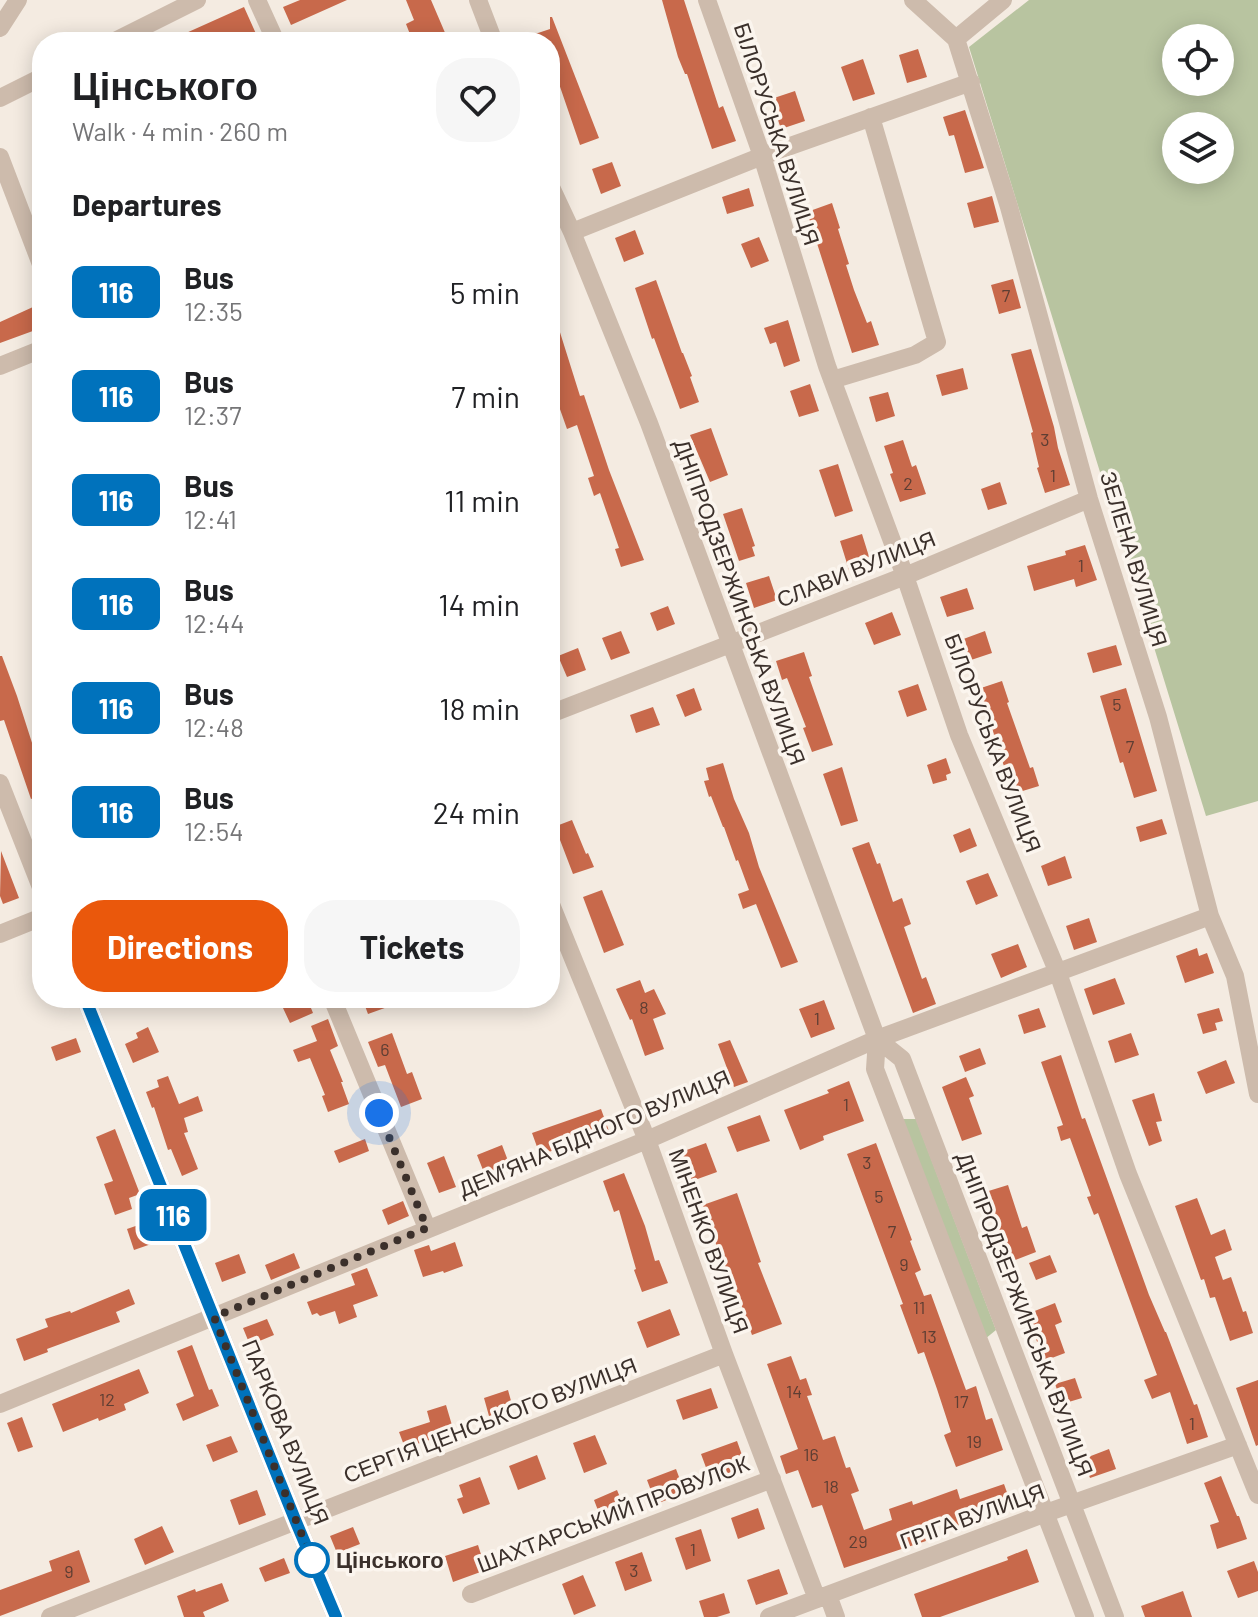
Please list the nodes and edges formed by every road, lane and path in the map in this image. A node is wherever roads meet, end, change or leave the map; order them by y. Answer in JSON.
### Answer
{"nodes":[{"id":1,"x":18,"y":0,"type":"edge"},
{"id":2,"x":160,"y":0,"type":"edge"},
{"id":3,"x":197,"y":0,"type":"edge"},
{"id":4,"x":257,"y":0,"type":"edge"},
{"id":5,"x":478,"y":0,"type":"edge"},
{"id":6,"x":707,"y":0,"type":"edge"},
{"id":7,"x":913,"y":0,"type":"edge"},
{"id":8,"x":1003,"y":0,"type":"edge"},
{"id":9,"x":178,"y":10,"type":"junction"},
{"id":10,"x":0,"y":28,"type":"edge"},
{"id":11,"x":133,"y":32,"type":"edge"},
{"id":12,"x":271,"y":32,"type":"edge"},
{"id":13,"x":490,"y":32,"type":"edge"},
{"id":14,"x":956,"y":39,"type":"junction"},
{"id":15,"x":32,"y":82,"type":"edge"},
{"id":16,"x":971,"y":82,"type":"junction"},
{"id":17,"x":0,"y":98,"type":"edge"},
{"id":18,"x":871,"y":117,"type":"junction"},
{"id":19,"x":762,"y":156,"type":"junction"},
{"id":20,"x":0,"y":157,"type":"edge"},
{"id":21,"x":560,"y":206,"type":"edge"},
{"id":22,"x":572,"y":232,"type":"junction"},
{"id":23,"x":32,"y":241,"type":"edge"},
{"id":24,"x":32,"y":353,"type":"edge"},
{"id":25,"x":0,"y":366,"type":"edge"},
{"id":26,"x":832,"y":380,"type":"junction"},
{"id":27,"x":1089,"y":499,"type":"junction"},
{"id":28,"x":905,"y":576,"type":"junction"},
{"id":29,"x":730,"y":645,"type":"junction"},
{"id":30,"x":560,"y":710,"type":"edge"},
{"id":31,"x":0,"y":783,"type":"edge"},
{"id":32,"x":32,"y":865,"type":"edge"},
{"id":33,"x":1210,"y":916,"type":"junction"},
{"id":34,"x":32,"y":921,"type":"edge"},
{"id":35,"x":560,"y":927,"type":"edge"},
{"id":36,"x":0,"y":934,"type":"edge"},
{"id":37,"x":1058,"y":973,"type":"junction"},
{"id":38,"x":89,"y":1008,"type":"edge"},
{"id":39,"x":336,"y":1008,"type":"edge"},
{"id":40,"x":877,"y":1039,"type":"junction"},
{"id":41,"x":1258,"y":1094,"type":"edge"},
{"id":42,"x":647,"y":1140,"type":"junction"},
{"id":43,"x":427,"y":1228,"type":"junction"},
{"id":44,"x":214,"y":1317,"type":"junction"},
{"id":45,"x":724,"y":1354,"type":"junction"},
{"id":46,"x":2,"y":1398,"type":"edge"},
{"id":47,"x":1238,"y":1445,"type":"junction"},
{"id":48,"x":772,"y":1479,"type":"junction"},
{"id":49,"x":1258,"y":1495,"type":"edge"},
{"id":50,"x":1072,"y":1505,"type":"junction"},
{"id":51,"x":1046,"y":1513,"type":"junction"},
{"id":52,"x":296,"y":1522,"type":"junction"},
{"id":53,"x":471,"y":1594,"type":"dead end"},
{"id":54,"x":822,"y":1597,"type":"junction"},
{"id":55,"x":795,"y":1612,"type":"edge"},
{"id":56,"x":50,"y":1617,"type":"edge"},
{"id":57,"x":336,"y":1617,"type":"edge"},
{"id":58,"x":769,"y":1617,"type":"edge"},
{"id":59,"x":836,"y":1617,"type":"edge"},
{"id":60,"x":1085,"y":1617,"type":"edge"},
{"id":61,"x":1115,"y":1617,"type":"edge"}],
"edges":[{"from":1,"to":10,"type":"street"},
{"from":2,"to":9,"type":"street"},
{"from":3,"to":9,"type":"street"},
{"from":4,"to":12,"type":"street"},
{"from":5,"to":13,"type":"street"},
{"from":6,"to":19,"type":"street","name":"БІЛОРУСЬКА ВУЛИЦЯ"},
{"from":7,"to":14,"type":"street","name":"ЗЕЛЕНА ВУЛИЦЯ"},
{"from":8,"to":14,"type":"street"},
{"from":9,"to":11,"type":"street"},
{"from":14,"to":16,"type":"street","name":"ЗЕЛЕНА ВУЛИЦЯ"},
{"from":15,"to":17,"type":"street"},
{"from":16,"to":18,"type":"street"},
{"from":16,"to":27,"type":"street","name":"ЗЕЛЕНА ВУЛИЦЯ"},
{"from":18,"to":19,"type":"street"},
{"from":18,"to":26,"type":"street"},
{"from":19,"to":22,"type":"street"},
{"from":19,"to":26,"type":"street","name":"БІЛОРУСЬКА ВУЛИЦЯ"},
{"from":20,"to":23,"type":"street"},
{"from":21,"to":22,"type":"street","name":"ДНІПРОДЗЕРЖИНСЬКА ВУЛИЦЯ"},
{"from":22,"to":29,"type":"street","name":"ДНІПРОДЗЕРЖИНСЬКА ВУЛИЦЯ"},
{"from":24,"to":25,"type":"street"},
{"from":26,"to":28,"type":"street","name":"БІЛОРУСЬКА ВУЛИЦЯ"},
{"from":27,"to":28,"type":"street","name":"СЛАВИ ВУЛИЦЯ"},
{"from":27,"to":33,"type":"street","name":"ЗЕЛЕНА ВУЛИЦЯ"},
{"from":28,"to":29,"type":"street","name":"СЛАВИ ВУЛИЦЯ"},
{"from":28,"to":37,"type":"street","name":"БІЛОРУСЬКА ВУЛИЦЯ"},
{"from":29,"to":30,"type":"street","name":"СЛАВИ ВУЛИЦЯ"},
{"from":29,"to":40,"type":"street","name":"ДНІПРОДЗЕРЖИНСЬКА ВУЛИЦЯ"},
{"from":31,"to":32,"type":"street"},
{"from":33,"to":37,"type":"street","name":"ДЕМ’ЯНА БІДНОГО ВУЛИЦЯ"},
{"from":33,"to":41,"type":"street","name":"ЗЕЛЕНА ВУЛИЦЯ"},
{"from":34,"to":36,"type":"street"},
{"from":35,"to":42,"type":"street","name":"МІНЕНКО ВУЛИЦЯ"},
{"from":37,"to":40,"type":"street","name":"ДЕМ’ЯНА БІДНОГО ВУЛИЦЯ"},
{"from":37,"to":47,"type":"street","name":"БІЛОРУСЬКА ВУЛИЦЯ"},
{"from":38,"to":44,"type":"street","name":"ПАРКОВА ВУЛИЦЯ"},
{"from":39,"to":43,"type":"street"},
{"from":40,"to":42,"type":"street","name":"ДЕМ’ЯНА БІДНОГО ВУЛИЦЯ"},
{"from":40,"to":50,"type":"street","name":"ДНІПРОДЗЕРЖИНСЬКА ВУЛИЦЯ"},
{"from":40,"to":51,"type":"street","name":"ДНІПРОДЗЕРЖИНСЬКА ВУЛИЦЯ"},
{"from":42,"to":43,"type":"street","name":"ДЕМ’ЯНА БІДНОГО ВУЛИЦЯ"},
{"from":42,"to":45,"type":"street","name":"МІНЕНКО ВУЛИЦЯ"},
{"from":43,"to":44,"type":"street","name":"ДЕМ’ЯНА БІДНОГО ВУЛИЦЯ"},
{"from":44,"to":46,"type":"street","name":"ДЕМ’ЯНА БІДНОГО ВУЛИЦЯ"},
{"from":44,"to":52,"type":"street","name":"ПАРКОВА ВУЛИЦЯ"},
{"from":45,"to":48,"type":"street","name":"МІНЕНКО ВУЛИЦЯ"},
{"from":45,"to":52,"type":"street","name":"СЕРГІЯ ЦЕНСЬКОГО ВУЛИЦЯ"},
{"from":47,"to":49,"type":"street","name":"БІЛОРУСЬКА ВУЛИЦЯ"},
{"from":47,"to":50,"type":"street","name":"ГРІГА ВУЛИЦЯ"},
{"from":48,"to":53,"type":"street","name":"ШАХТАРСЬКИЙ ПРОВУЛОК"},
{"from":48,"to":54,"type":"street","name":"МІНЕНКО ВУЛИЦЯ"},
{"from":50,"to":51,"type":"street","name":"ГРІГА ВУЛИЦЯ"},
{"from":50,"to":61,"type":"street","name":"ДНІПРОДЗЕРЖИНСЬКА ВУЛИЦЯ"},
{"from":51,"to":54,"type":"street","name":"ГРІГА ВУЛИЦЯ"},
{"from":51,"to":60,"type":"street","name":"ДНІПРОДЗЕРЖИНСЬКА ВУЛИЦЯ"},
{"from":52,"to":56,"type":"street","name":"СЕРГІЯ ЦЕНСЬКОГО ВУЛИЦЯ"},
{"from":52,"to":57,"type":"street","name":"ПАРКОВА ВУЛИЦЯ"},
{"from":54,"to":55,"type":"street","name":"ГРІГА ВУЛИЦЯ"},
{"from":54,"to":59,"type":"street","name":"МІНЕНКО ВУЛИЦЯ"},
{"from":55,"to":58,"type":"street","name":"ГРІГА ВУЛИЦЯ"}]}
